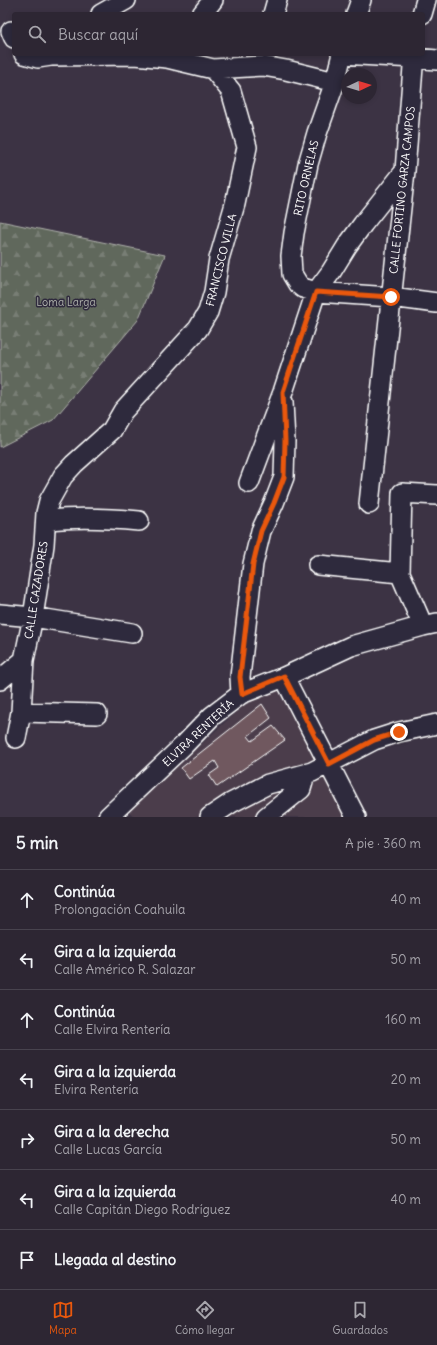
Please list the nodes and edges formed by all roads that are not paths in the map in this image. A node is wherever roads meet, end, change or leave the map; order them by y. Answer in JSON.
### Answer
{"nodes":[{"id":1,"x":126,"y":0,"type":"edge"},
{"id":2,"x":213,"y":0,"type":"edge"},
{"id":3,"x":277,"y":0,"type":"edge"},
{"id":4,"x":361,"y":0,"type":"edge"},
{"id":5,"x":426,"y":0,"type":"edge"},
{"id":6,"x":105,"y":12,"type":"edge"},
{"id":7,"x":204,"y":12,"type":"edge"},
{"id":8,"x":274,"y":12,"type":"edge"},
{"id":9,"x":357,"y":12,"type":"edge"},
{"id":10,"x":423,"y":12,"type":"edge"},
{"id":11,"x":31,"y":56,"type":"edge"},
{"id":12,"x":47,"y":56,"type":"edge"},
{"id":13,"x":168,"y":56,"type":"edge"},
{"id":14,"x":342,"y":56,"type":"edge"},
{"id":15,"x":414,"y":56,"type":"edge"},
{"id":16,"x":264,"y":60,"type":"edge"},
{"id":17,"x":437,"y":60,"type":"edge"},
{"id":18,"x":213,"y":69,"type":"junction"},
{"id":19,"x":336,"y":82,"type":"junction"},
{"id":20,"x":405,"y":171,"type":"junction"},
{"id":21,"x":316,"y":292,"type":"junction"},
{"id":22,"x":391,"y":297,"type":"junction"},
{"id":23,"x":437,"y":303,"type":"edge"},
{"id":24,"x":283,"y":392,"type":"junction"},
{"id":25,"x":249,"y":483,"type":"dead end"},
{"id":26,"x":437,"y":495,"type":"edge"},
{"id":27,"x":369,"y":496,"type":"dead end"},
{"id":28,"x":47,"y":520,"type":"junction"},
{"id":29,"x":139,"y":521,"type":"dead end"},
{"id":30,"x":318,"y":565,"type":"dead end"},
{"id":31,"x":400,"y":573,"type":"junction"},
{"id":32,"x":0,"y":614,"type":"edge"},
{"id":33,"x":33,"y":617,"type":"junction"},
{"id":34,"x":430,"y":624,"type":"edge"},
{"id":35,"x":132,"y":632,"type":"dead end"},
{"id":36,"x":24,"y":660,"type":"junction"},
{"id":37,"x":284,"y":676,"type":"junction"},
{"id":38,"x":0,"y":680,"type":"edge"},
{"id":39,"x":242,"y":694,"type":"junction"},
{"id":40,"x":21,"y":712,"type":"junction"},
{"id":41,"x":97,"y":714,"type":"dead end"},
{"id":42,"x":437,"y":724,"type":"edge"},
{"id":43,"x":16,"y":738,"type":"dead end"},
{"id":44,"x":329,"y":764,"type":"junction"},
{"id":45,"x":303,"y":775,"type":"junction"},
{"id":46,"x":108,"y":817,"type":"edge"},
{"id":47,"x":210,"y":817,"type":"edge"},
{"id":48,"x":266,"y":817,"type":"edge"},
{"id":49,"x":356,"y":817,"type":"edge"}],
"edges":[{"from":1,"to":6,"type":"street"},
{"from":2,"to":7,"type":"street"},
{"from":3,"to":8,"type":"street"},
{"from":4,"to":9,"type":"street"},
{"from":5,"to":10,"type":"street"},
{"from":11,"to":12,"type":"street"},
{"from":13,"to":18,"type":"street"},
{"from":14,"to":19,"type":"street","name":"RITO ORNELAS"},
{"from":15,"to":17,"type":"street"},
{"from":15,"to":20,"type":"street","name":"CALLE FORTINO GARZA CAMPOS"},
{"from":16,"to":18,"type":"street"},
{"from":16,"to":19,"type":"street"},
{"from":18,"to":28,"type":"street","name":"FRANCISCO VILLA"},
{"from":19,"to":21,"type":"street","name":"RITO ORNELAS"},
{"from":20,"to":21,"type":"street"},
{"from":20,"to":22,"type":"street","name":"CALLE FORTINO GARZA CAMPOS"},
{"from":21,"to":22,"type":"street"},
{"from":21,"to":24,"type":"street"},
{"from":22,"to":23,"type":"street"},
{"from":22,"to":27,"type":"street","name":"CALLE FORTINO GARZA CAMPOS"},
{"from":24,"to":25,"type":"street"},
{"from":24,"to":39,"type":"street"},
{"from":26,"to":31,"type":"street"},
{"from":28,"to":29,"type":"street"},
{"from":28,"to":33,"type":"street","name":"CALLE CAZADORES"},
{"from":30,"to":31,"type":"street"},
{"from":31,"to":34,"type":"street"},
{"from":32,"to":33,"type":"street"},
{"from":33,"to":35,"type":"street"},
{"from":33,"to":36,"type":"street","name":"CALLE CAZADORES"},
{"from":34,"to":37,"type":"street","name":"ELVIRA RENTERÍA"},
{"from":36,"to":38,"type":"street"},
{"from":36,"to":40,"type":"street","name":"CALLE CAZADORES"},
{"from":37,"to":39,"type":"street","name":"ELVIRA RENTERÍA"},
{"from":37,"to":44,"type":"street"},
{"from":39,"to":46,"type":"street","name":"ELVIRA RENTERÍA"},
{"from":40,"to":41,"type":"street"},
{"from":40,"to":43,"type":"street","name":"CALLE CAZADORES"},
{"from":42,"to":44,"type":"street"},
{"from":44,"to":45,"type":"street"},
{"from":44,"to":49,"type":"street"},
{"from":45,"to":47,"type":"street"},
{"from":45,"to":48,"type":"street"}]}
